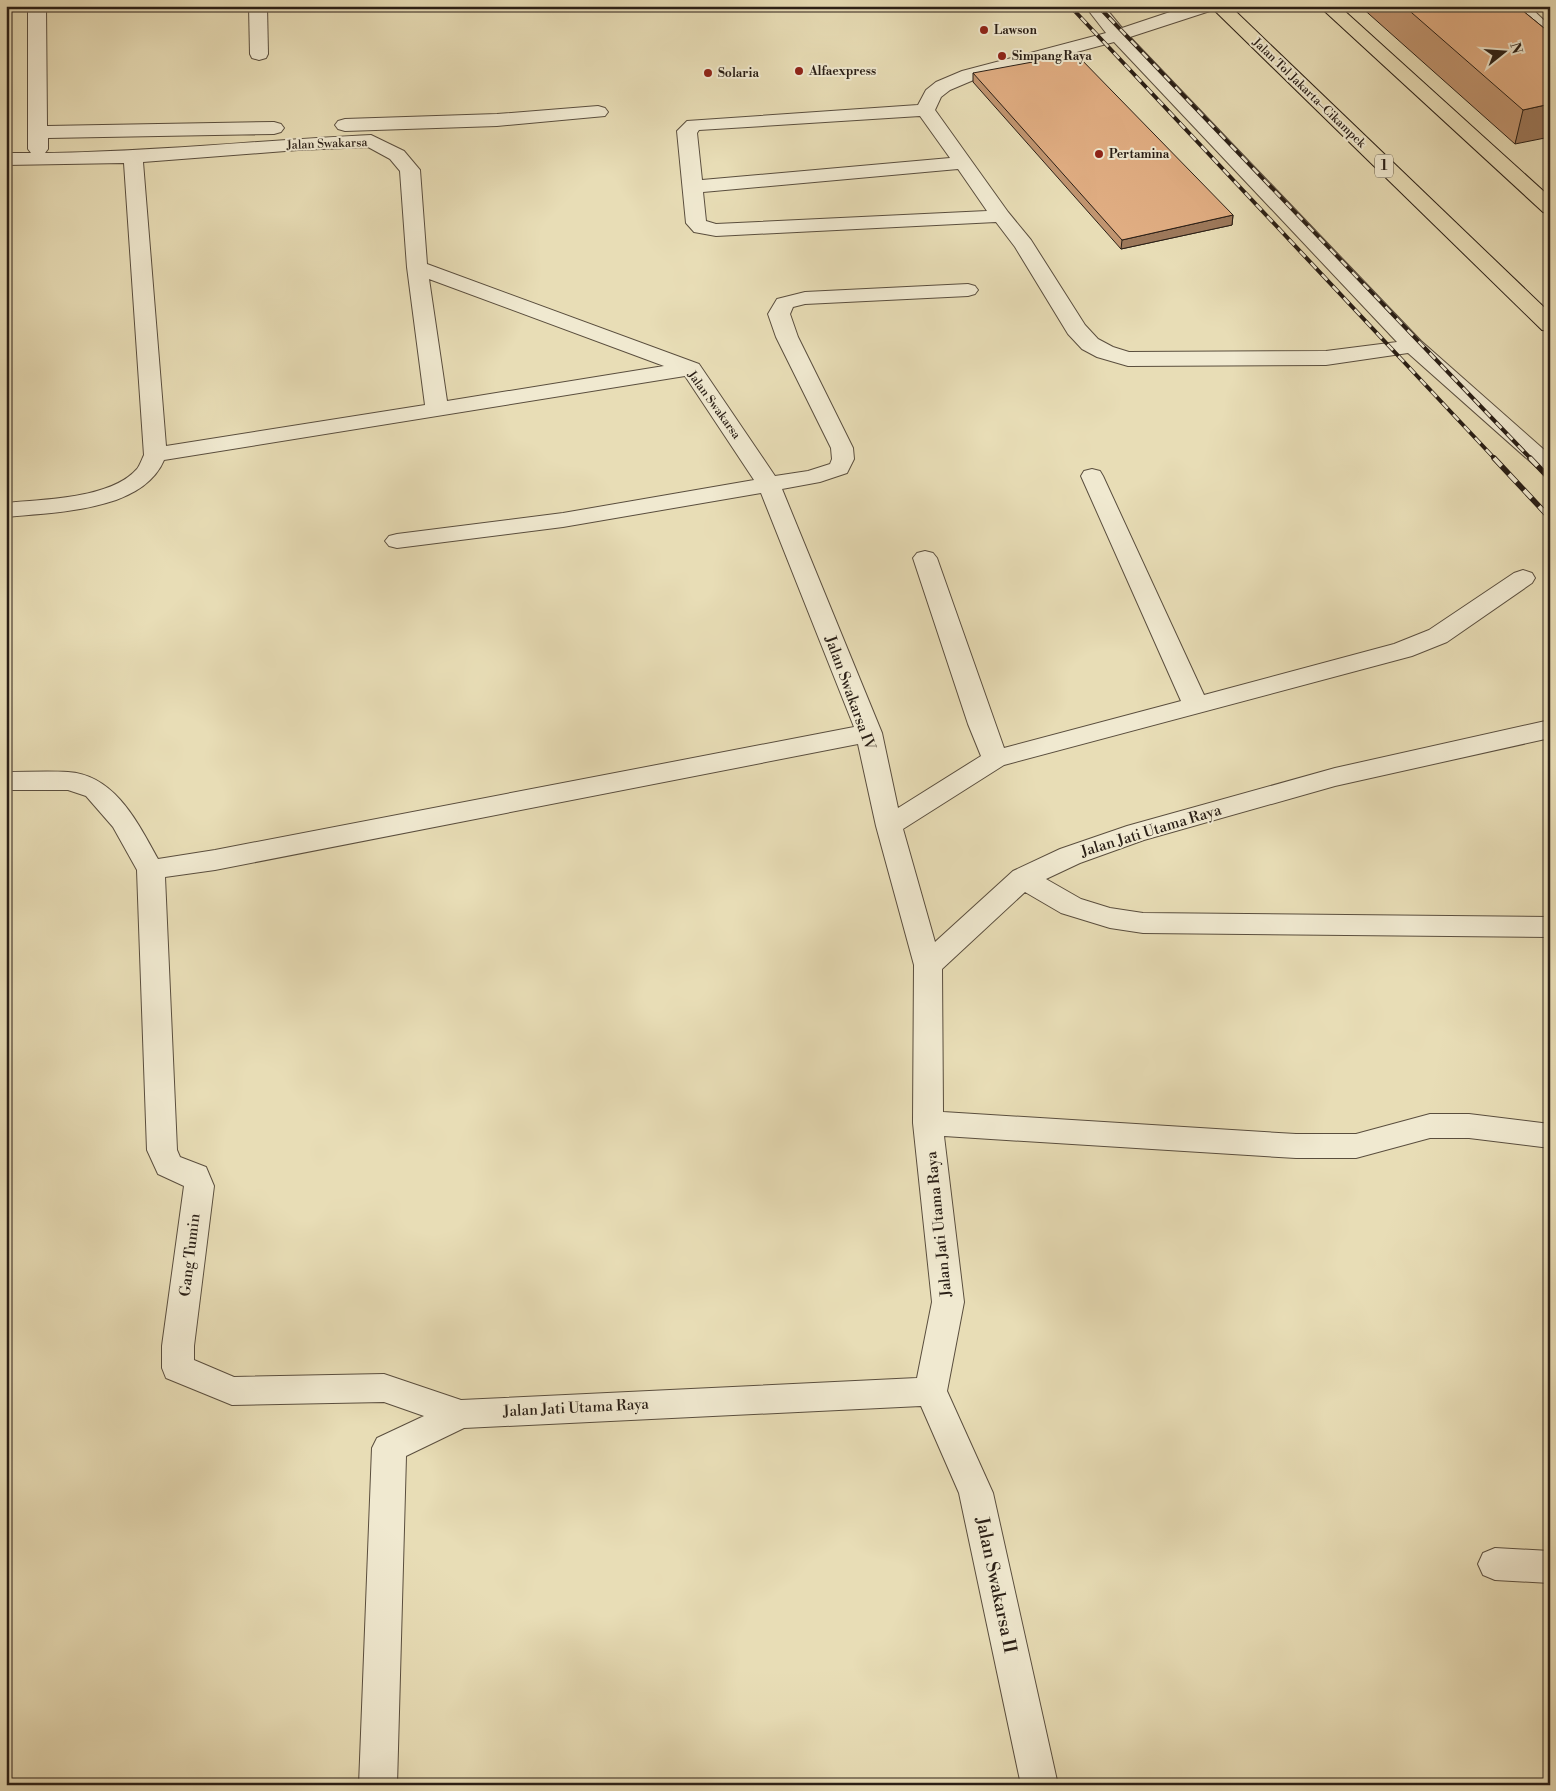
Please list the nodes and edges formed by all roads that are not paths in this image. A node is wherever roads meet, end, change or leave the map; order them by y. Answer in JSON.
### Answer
{"nodes":[{"id":1,"x":36,"y":6,"type":"edge"},
{"id":2,"x":258,"y":6,"type":"edge"},
{"id":3,"x":1094,"y":6,"type":"edge"},
{"id":4,"x":1207,"y":6,"type":"edge"},
{"id":5,"x":1219,"y":6,"type":"edge"},
{"id":6,"x":1328,"y":6,"type":"edge"},
{"id":7,"x":1518,"y":6,"type":"edge"},
{"id":8,"x":1118,"y":34,"type":"junction"},
{"id":9,"x":1550,"y":36,"type":"edge"},
{"id":10,"x":259,"y":54,"type":"dead end"},
{"id":11,"x":925,"y":110,"type":"junction"},
{"id":12,"x":598,"y":112,"type":"dead end"},
{"id":13,"x":38,"y":132,"type":"junction"},
{"id":14,"x":132,"y":156,"type":"junction"},
{"id":15,"x":6,"y":158,"type":"edge"},
{"id":16,"x":38,"y":158,"type":"junction"},
{"id":17,"x":963,"y":163,"type":"junction"},
{"id":18,"x":692,"y":187,"type":"junction"},
{"id":19,"x":1550,"y":208,"type":"edge"},
{"id":20,"x":1001,"y":216,"type":"junction"},
{"id":21,"x":417,"y":267,"type":"junction"},
{"id":22,"x":968,"y":290,"type":"dead end"},
{"id":23,"x":1550,"y":326,"type":"edge"},
{"id":24,"x":1413,"y":346,"type":"junction"},
{"id":25,"x":691,"y":369,"type":"junction"},
{"id":26,"x":437,"y":410,"type":"junction"},
{"id":27,"x":155,"y":455,"type":"junction"},
{"id":28,"x":1550,"y":467,"type":"edge"},
{"id":29,"x":1092,"y":476,"type":"dead end"},
{"id":30,"x":769,"y":485,"type":"junction"},
{"id":31,"x":6,"y":510,"type":"edge"},
{"id":32,"x":397,"y":541,"type":"dead end"},
{"id":33,"x":924,"y":558,"type":"dead end"},
{"id":34,"x":1523,"y":578,"type":"dead end"},
{"id":35,"x":1196,"y":706,"type":"junction"},
{"id":36,"x":1550,"y":729,"type":"edge"},
{"id":37,"x":868,"y":733,"type":"junction"},
{"id":38,"x":995,"y":758,"type":"junction"},
{"id":39,"x":6,"y":781,"type":"edge"},
{"id":40,"x":889,"y":826,"type":"junction"},
{"id":41,"x":151,"y":870,"type":"junction"},
{"id":42,"x":1023,"y":878,"type":"junction"},
{"id":43,"x":1550,"y":927,"type":"edge"},
{"id":44,"x":928,"y":965,"type":"junction"},
{"id":45,"x":928,"y":1123,"type":"junction"},
{"id":46,"x":1550,"y":1136,"type":"edge"},
{"id":47,"x":931,"y":1391,"type":"junction"},
{"id":48,"x":461,"y":1414,"type":"junction"},
{"id":49,"x":1495,"y":1564,"type":"dead end"},
{"id":50,"x":1550,"y":1568,"type":"edge"},
{"id":51,"x":378,"y":1785,"type":"edge"},
{"id":52,"x":1040,"y":1785,"type":"edge"}],
"edges":[{"from":1,"to":13,"type":"street"},
{"from":2,"to":10,"type":"street"},
{"from":3,"to":8,"type":"street"},
{"from":4,"to":8,"type":"street"},
{"from":5,"to":23,"type":"highway","name":"Jalan Tol Jakarta–Cikampek","number":"1"},
{"from":6,"to":19,"type":"highway"},
{"from":7,"to":9,"type":"street"},
{"from":8,"to":11,"type":"street"},
{"from":8,"to":24,"type":"street"},
{"from":11,"to":17,"type":"street"},
{"from":11,"to":18,"type":"street"},
{"from":12,"to":13,"type":"street"},
{"from":13,"to":16,"type":"street"},
{"from":14,"to":16,"type":"street","name":"Jalan Swakarsa"},
{"from":14,"to":21,"type":"street","name":"Jalan Swakarsa"},
{"from":14,"to":27,"type":"street"},
{"from":15,"to":16,"type":"street","name":"Jalan Swakarsa"},
{"from":17,"to":18,"type":"street"},
{"from":17,"to":20,"type":"street"},
{"from":18,"to":20,"type":"street"},
{"from":20,"to":24,"type":"street"},
{"from":21,"to":25,"type":"street","name":"Jalan Swakarsa"},
{"from":21,"to":26,"type":"street"},
{"from":22,"to":30,"type":"street"},
{"from":24,"to":28,"type":"street"},
{"from":25,"to":26,"type":"street"},
{"from":25,"to":30,"type":"street","name":"Jalan Swakarsa"},
{"from":26,"to":27,"type":"street"},
{"from":27,"to":31,"type":"street"},
{"from":29,"to":35,"type":"street"},
{"from":30,"to":32,"type":"street"},
{"from":30,"to":37,"type":"street","name":"Jalan Swakarsa IV"},
{"from":33,"to":38,"type":"street"},
{"from":34,"to":35,"type":"street"},
{"from":35,"to":38,"type":"street"},
{"from":36,"to":42,"type":"street","name":"Jalan Jati Utama Raya"},
{"from":37,"to":40,"type":"street","name":"Jalan Swakarsa IV"},
{"from":37,"to":41,"type":"street"},
{"from":38,"to":40,"type":"street"},
{"from":39,"to":41,"type":"street"},
{"from":40,"to":44,"type":"street","name":"Jalan Swakarsa IV"},
{"from":41,"to":48,"type":"street","name":"Gang Tumin"},
{"from":42,"to":43,"type":"street"},
{"from":42,"to":44,"type":"street","name":"Jalan Jati Utama Raya"},
{"from":44,"to":45,"type":"street","name":"Jalan Jati Utama Raya"},
{"from":45,"to":46,"type":"street"},
{"from":45,"to":47,"type":"street","name":"Jalan Jati Utama Raya"},
{"from":47,"to":48,"type":"street","name":"Jalan Jati Utama Raya"},
{"from":47,"to":52,"type":"street","name":"Jalan Swakarsa II"},
{"from":48,"to":51,"type":"street","name":"Jalan Jati Utama Raya"},
{"from":49,"to":50,"type":"street"}]}
